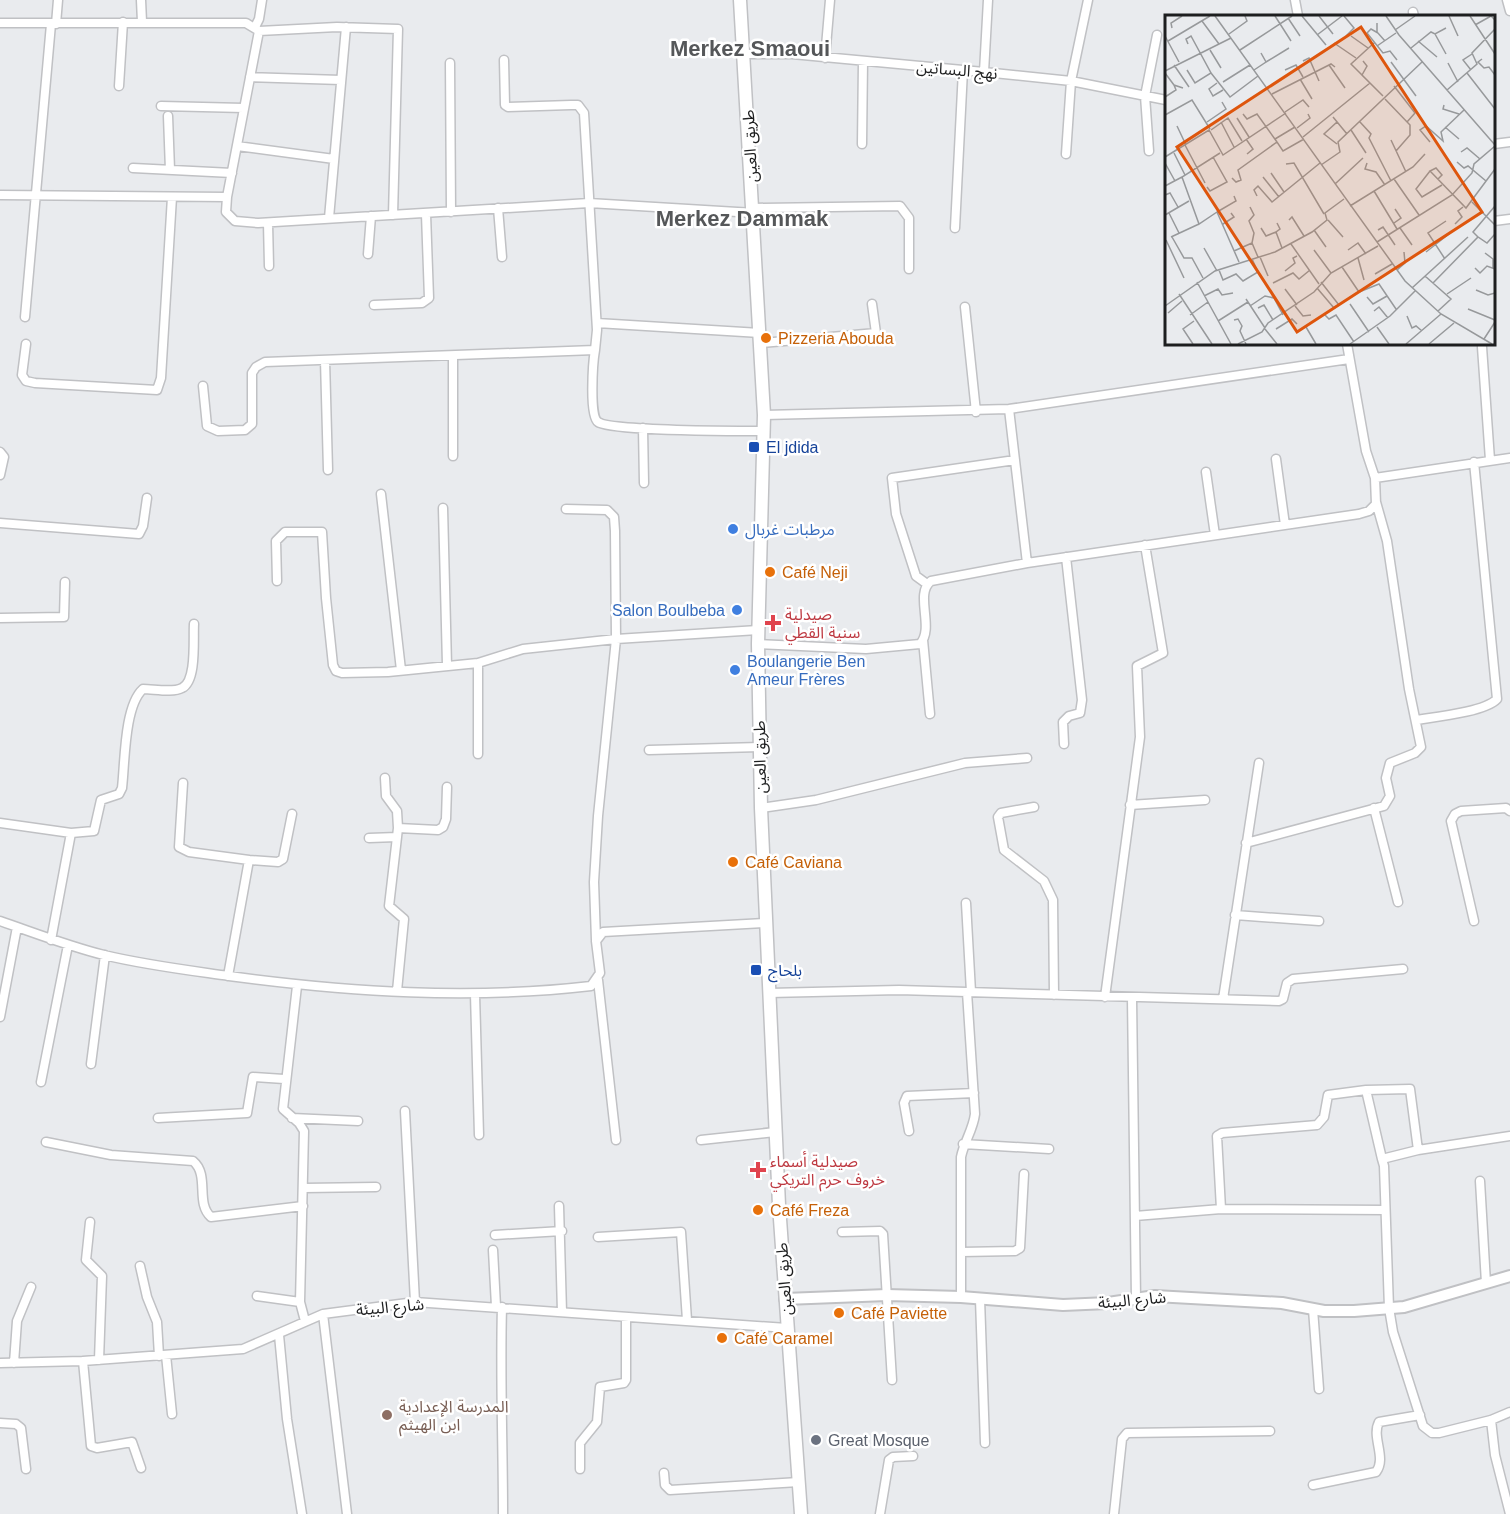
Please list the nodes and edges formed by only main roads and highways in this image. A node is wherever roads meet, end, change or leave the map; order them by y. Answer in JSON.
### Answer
{"nodes":[{"id":1,"x":740,"y":0,"type":"edge"},
{"id":2,"x":801,"y":1514,"type":"edge"}],
"edges":[{"from":1,"to":2,"type":"main road","name":"طريق العين"}]}
